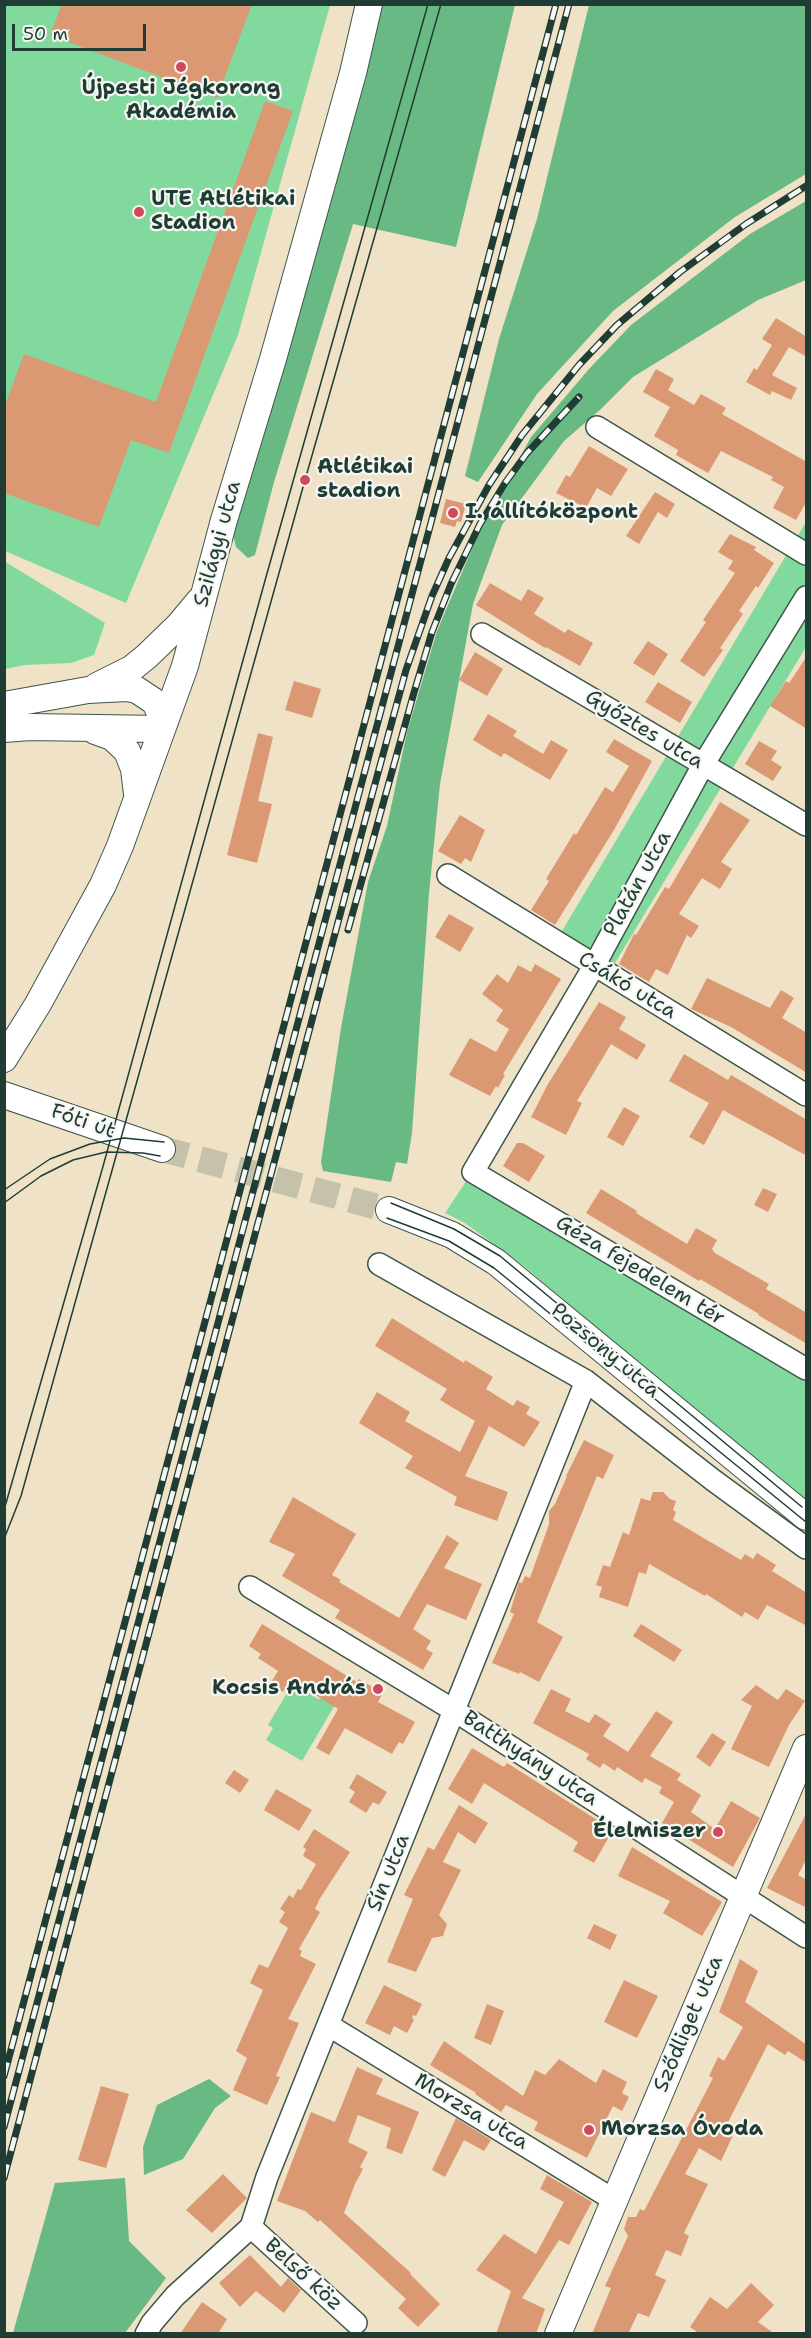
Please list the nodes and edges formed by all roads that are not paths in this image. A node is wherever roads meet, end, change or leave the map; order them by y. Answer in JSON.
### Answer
{"nodes":[{"id":1,"x":369,"y":4,"type":"edge"},
{"id":2,"x":597,"y":427,"type":"dead end"},
{"id":3,"x":807,"y":554,"type":"edge"},
{"id":4,"x":203,"y":596,"type":"junction"},
{"id":5,"x":807,"y":597,"type":"edge"},
{"id":6,"x":482,"y":634,"type":"dead end"},
{"id":7,"x":88,"y":690,"type":"junction"},
{"id":8,"x":4,"y":705,"type":"edge"},
{"id":9,"x":70,"y":728,"type":"junction"},
{"id":10,"x":4,"y":729,"type":"edge"},
{"id":11,"x":162,"y":729,"type":"junction"},
{"id":12,"x":703,"y":765,"type":"junction"},
{"id":13,"x":137,"y":797,"type":"junction"},
{"id":14,"x":807,"y":825,"type":"edge"},
{"id":15,"x":448,"y":875,"type":"dead end"},
{"id":16,"x":594,"y":966,"type":"junction"},
{"id":17,"x":4,"y":1059,"type":"edge"},
{"id":18,"x":7,"y":1095,"type":"edge"},
{"id":19,"x":807,"y":1095,"type":"edge"},
{"id":20,"x":162,"y":1149,"type":"tunnel mouth"},
{"id":21,"x":473,"y":1172,"type":"joint"},
{"id":22,"x":389,"y":1210,"type":"tunnel mouth"},
{"id":23,"x":379,"y":1264,"type":"dead end"},
{"id":24,"x":807,"y":1369,"type":"edge"},
{"id":25,"x":586,"y":1381,"type":"junction"},
{"id":26,"x":807,"y":1517,"type":"edge"},
{"id":27,"x":807,"y":1548,"type":"edge"},
{"id":28,"x":250,"y":1587,"type":"dead end"},
{"id":29,"x":455,"y":1711,"type":"junction"},
{"id":30,"x":807,"y":1748,"type":"edge"},
{"id":31,"x":744,"y":1896,"type":"junction"},
{"id":32,"x":807,"y":1937,"type":"edge"},
{"id":33,"x":328,"y":2025,"type":"junction"},
{"id":34,"x":614,"y":2200,"type":"junction"},
{"id":35,"x":250,"y":2227,"type":"junction"},
{"id":36,"x":356,"y":2324,"type":"dead end"},
{"id":37,"x":146,"y":2334,"type":"edge"},
{"id":38,"x":558,"y":2334,"type":"edge"}],
"edges":[{"from":1,"to":4,"type":"street","name":"Szilágyi utca"},
{"from":2,"to":3,"type":"street"},
{"from":4,"to":7,"type":"street"},
{"from":4,"to":11,"type":"street","name":"Szilágyi utca"},
{"from":5,"to":12,"type":"street","name":"Platán utca"},
{"from":6,"to":12,"type":"street","name":"Győztes utca"},
{"from":7,"to":8,"type":"street"},
{"from":7,"to":11,"type":"street"},
{"from":9,"to":10,"type":"street"},
{"from":9,"to":11,"type":"street"},
{"from":9,"to":13,"type":"street"},
{"from":11,"to":13,"type":"street","name":"Szilágyi utca"},
{"from":12,"to":14,"type":"street","name":"Győztes utca"},
{"from":12,"to":16,"type":"street","name":"Platán utca"},
{"from":13,"to":17,"type":"street","name":"Szilágyi utca"},
{"from":15,"to":16,"type":"street","name":"Csákó utca"},
{"from":16,"to":19,"type":"street","name":"Csákó utca"},
{"from":16,"to":21,"type":"street","name":"Platán utca"},
{"from":18,"to":20,"type":"street","name":"Fóti út"},
{"from":21,"to":24,"type":"street","name":"Géza fejedelem tér"},
{"from":22,"to":26,"type":"street","name":"Pozsony utca"},
{"from":23,"to":25,"type":"street","name":"Pozsony utca"},
{"from":25,"to":27,"type":"street","name":"Pozsony utca"},
{"from":25,"to":29,"type":"street","name":"Sín utca"},
{"from":28,"to":29,"type":"street","name":"Batthyány utca"},
{"from":29,"to":31,"type":"street","name":"Batthyány utca"},
{"from":29,"to":33,"type":"street","name":"Sín utca"},
{"from":30,"to":31,"type":"street","name":"Sződliget utca"},
{"from":31,"to":32,"type":"street","name":"Batthyány utca"},
{"from":31,"to":34,"type":"street","name":"Sződliget utca"},
{"from":33,"to":34,"type":"street","name":"Morzsa utca"},
{"from":33,"to":35,"type":"street","name":"Sín utca"},
{"from":34,"to":38,"type":"street","name":"Sződliget utca"},
{"from":35,"to":36,"type":"street","name":"Belső köz"},
{"from":35,"to":37,"type":"street","name":"Sín utca"}]}
